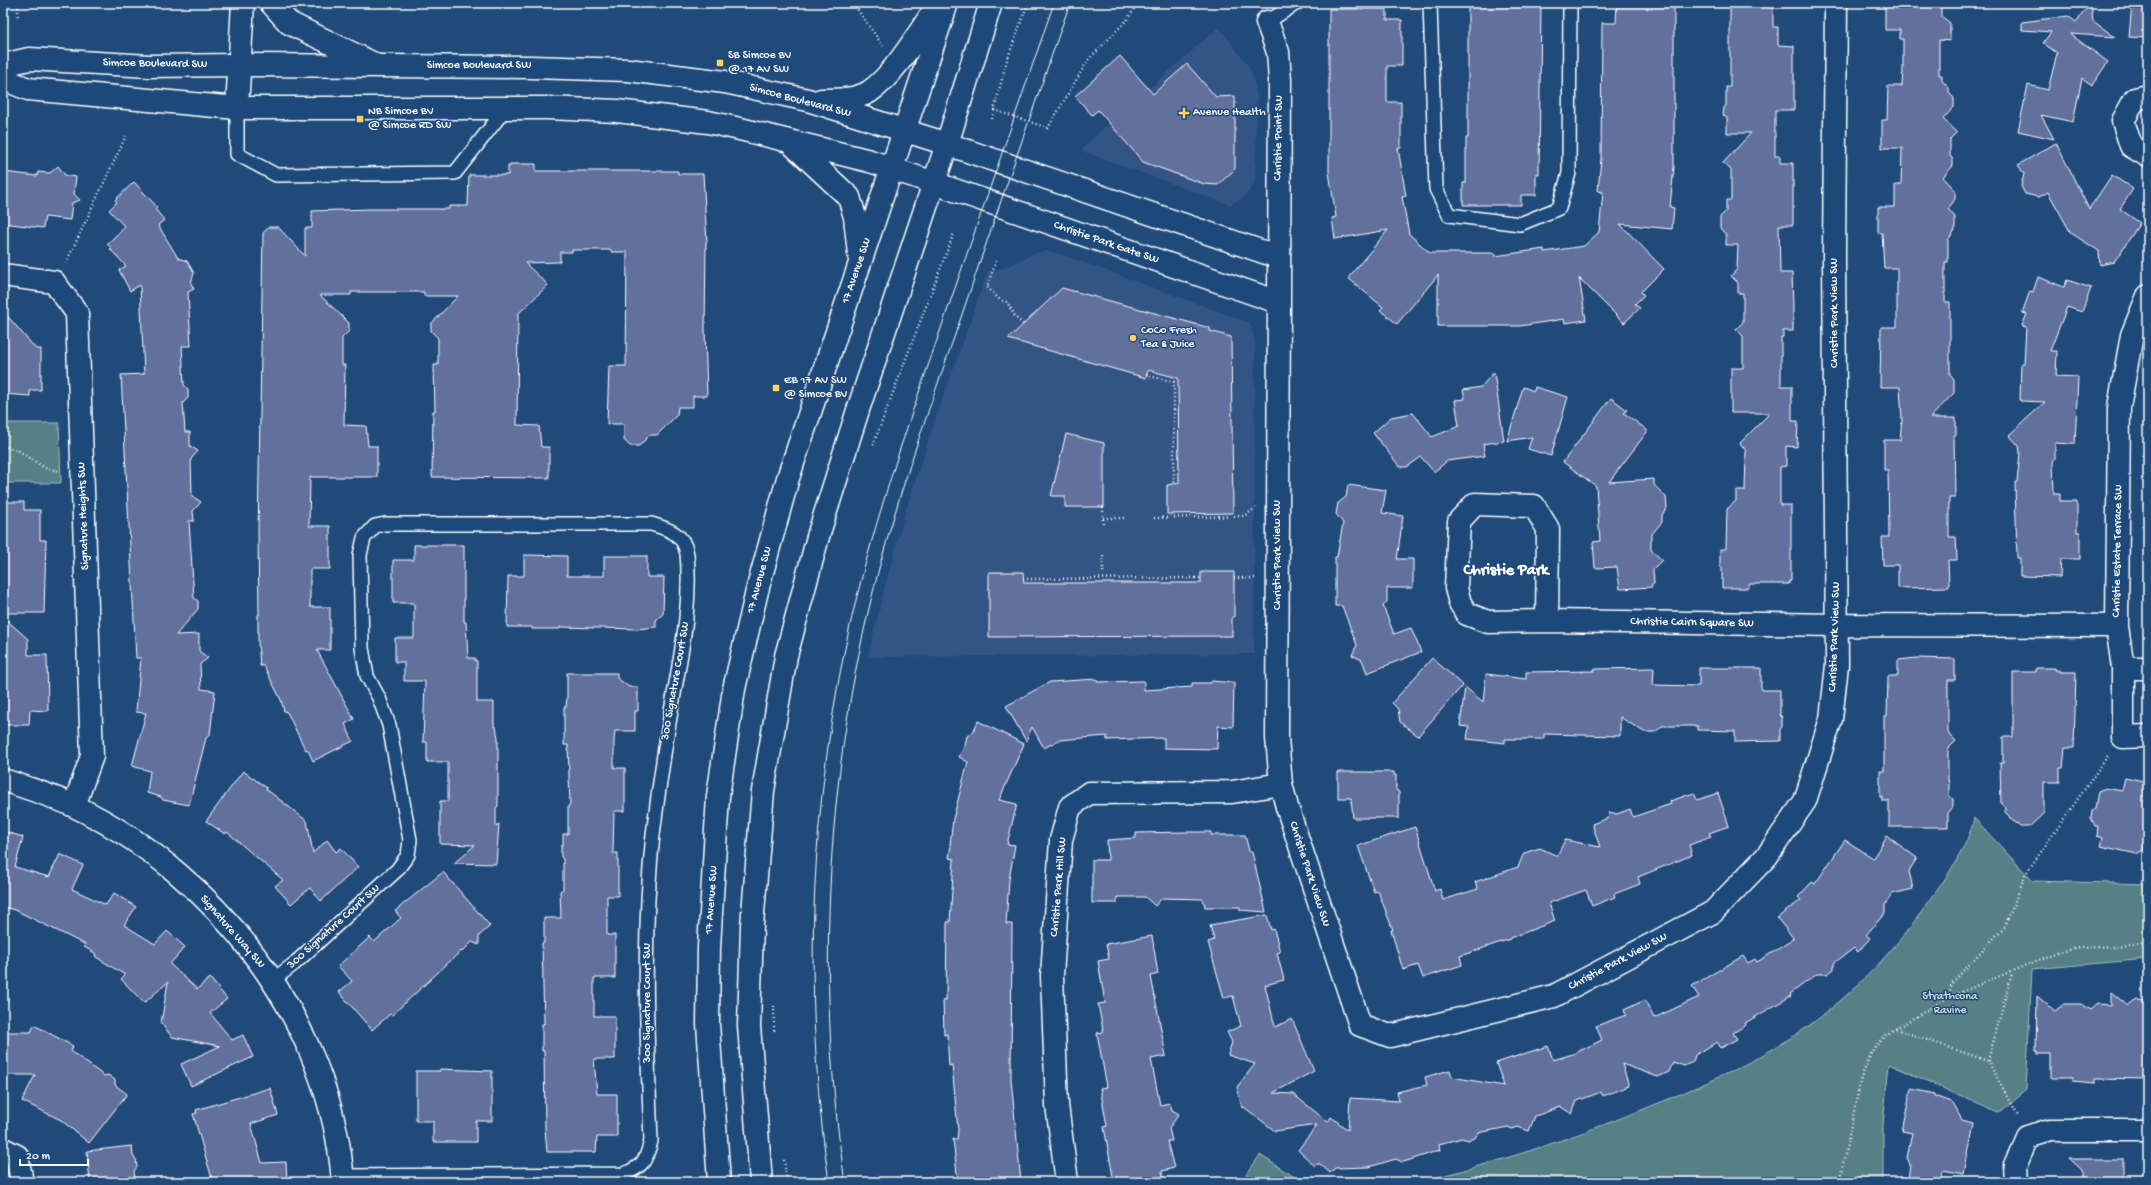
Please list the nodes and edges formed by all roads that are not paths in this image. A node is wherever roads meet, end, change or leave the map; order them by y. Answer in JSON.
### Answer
{"nodes":[{"id":1,"x":242,"y":3,"type":"edge"},
{"id":2,"x":271,"y":3,"type":"edge"},
{"id":3,"x":939,"y":3,"type":"edge"},
{"id":4,"x":947,"y":3,"type":"edge"},
{"id":5,"x":991,"y":3,"type":"edge"},
{"id":6,"x":1297,"y":3,"type":"edge"},
{"id":7,"x":1430,"y":3,"type":"edge"},
{"id":8,"x":1570,"y":3,"type":"edge"},
{"id":9,"x":1836,"y":3,"type":"edge"},
{"id":10,"x":1267,"y":22,"type":"joint"},
{"id":11,"x":240,"y":64,"type":"junction"},
{"id":12,"x":3,"y":65,"type":"edge"},
{"id":13,"x":379,"y":66,"type":"junction"},
{"id":14,"x":3,"y":79,"type":"edge"},
{"id":15,"x":2148,"y":96,"type":"edge"},
{"id":16,"x":808,"y":100,"type":"junction"},
{"id":17,"x":237,"y":108,"type":"junction"},
{"id":18,"x":506,"y":108,"type":"junction"},
{"id":19,"x":905,"y":131,"type":"junction"},
{"id":20,"x":789,"y":142,"type":"junction"},
{"id":21,"x":947,"y":144,"type":"junction"},
{"id":22,"x":2148,"y":156,"type":"edge"},
{"id":23,"x":892,"y":168,"type":"junction"},
{"id":24,"x":934,"y":183,"type":"junction"},
{"id":25,"x":1278,"y":256,"type":"junction"},
{"id":26,"x":860,"y":261,"type":"junction"},
{"id":27,"x":3,"y":275,"type":"edge"},
{"id":28,"x":2148,"y":296,"type":"edge"},
{"id":29,"x":1278,"y":302,"type":"junction"},
{"id":30,"x":1547,"y":621,"type":"junction"},
{"id":31,"x":1837,"y":625,"type":"junction"},
{"id":32,"x":2117,"y":626,"type":"junction"},
{"id":33,"x":2123,"y":668,"type":"junction"},
{"id":34,"x":2148,"y":668,"type":"edge"},
{"id":35,"x":2148,"y":736,"type":"edge"},
{"id":36,"x":3,"y":780,"type":"edge"},
{"id":37,"x":1281,"y":784,"type":"junction"},
{"id":38,"x":74,"y":806,"type":"junction"},
{"id":39,"x":273,"y":980,"type":"junction"},
{"id":40,"x":2148,"y":1130,"type":"edge"},
{"id":41,"x":3,"y":1149,"type":"edge"},
{"id":42,"x":343,"y":1179,"type":"edge"},
{"id":43,"x":22,"y":1182,"type":"edge"},
{"id":44,"x":719,"y":1182,"type":"edge"},
{"id":45,"x":761,"y":1182,"type":"edge"},
{"id":46,"x":1067,"y":1182,"type":"edge"},
{"id":47,"x":2016,"y":1182,"type":"edge"}],
"edges":[{"from":1,"to":11,"type":"street"},
{"from":2,"to":13,"type":"street"},
{"from":3,"to":16,"type":"street"},
{"from":4,"to":19,"type":"street","name":"17 Avenue SW"},
{"from":5,"to":21,"type":"street"},
{"from":6,"to":10,"type":"lane"},
{"from":7,"to":8,"type":"lane"},
{"from":9,"to":31,"type":"street","name":"Christie Park View SW"},
{"from":10,"to":25,"type":"street","name":"Christie Point SW"},
{"from":11,"to":12,"type":"street","name":"Simcoe Boulevard SW"},
{"from":11,"to":13,"type":"street","name":"Simcoe Boulevard SW"},
{"from":11,"to":17,"type":"street"},
{"from":13,"to":16,"type":"street","name":"Simcoe Boulevard SW"},
{"from":14,"to":17,"type":"street"},
{"from":15,"to":22,"type":"street"},
{"from":16,"to":19,"type":"street","name":"Simcoe Boulevard SW"},
{"from":17,"to":18,"type":"street"},
{"from":17,"to":18,"type":"lane"},
{"from":18,"to":20,"type":"street"},
{"from":19,"to":21,"type":"street","name":"Simcoe Boulevard SW"},
{"from":19,"to":23,"type":"street","name":"17 Avenue SW"},
{"from":20,"to":23,"type":"street"},
{"from":20,"to":26,"type":"street"},
{"from":21,"to":24,"type":"street"},
{"from":21,"to":25,"type":"street"},
{"from":23,"to":24,"type":"street"},
{"from":23,"to":26,"type":"street","name":"17 Avenue SW"},
{"from":24,"to":29,"type":"street","name":"Christie Park Gate SW"},
{"from":24,"to":45,"type":"street"},
{"from":25,"to":29,"type":"street","name":"Christie Park View SW"},
{"from":26,"to":44,"type":"street","name":"17 Avenue SW"},
{"from":27,"to":38,"type":"street","name":"Signature Heights SW"},
{"from":28,"to":32,"type":"street","name":"Christie Estate Terrace SW"},
{"from":29,"to":37,"type":"street","name":"Christie Park View SW"},
{"from":30,"to":30,"type":"street","name":"Christie Cairn Square SW"},
{"from":30,"to":31,"type":"street","name":"Christie Cairn Square SW"},
{"from":31,"to":32,"type":"street","name":"Christie Estate Terrace SW"},
{"from":31,"to":37,"type":"street","name":"Christie Park View SW"},
{"from":32,"to":33,"type":"street"},
{"from":33,"to":34,"type":"street"},
{"from":33,"to":35,"type":"street"},
{"from":36,"to":38,"type":"street","name":"Signature Way SW"},
{"from":37,"to":46,"type":"street","name":"Christie Park Hill SW"},
{"from":38,"to":39,"type":"street","name":"Signature Way SW"},
{"from":39,"to":42,"type":"street","name":"Signature Way SW"},
{"from":39,"to":42,"type":"lane","name":"300 Signature Court SW"},
{"from":40,"to":47,"type":"street"},
{"from":41,"to":43,"type":"street"}]}
